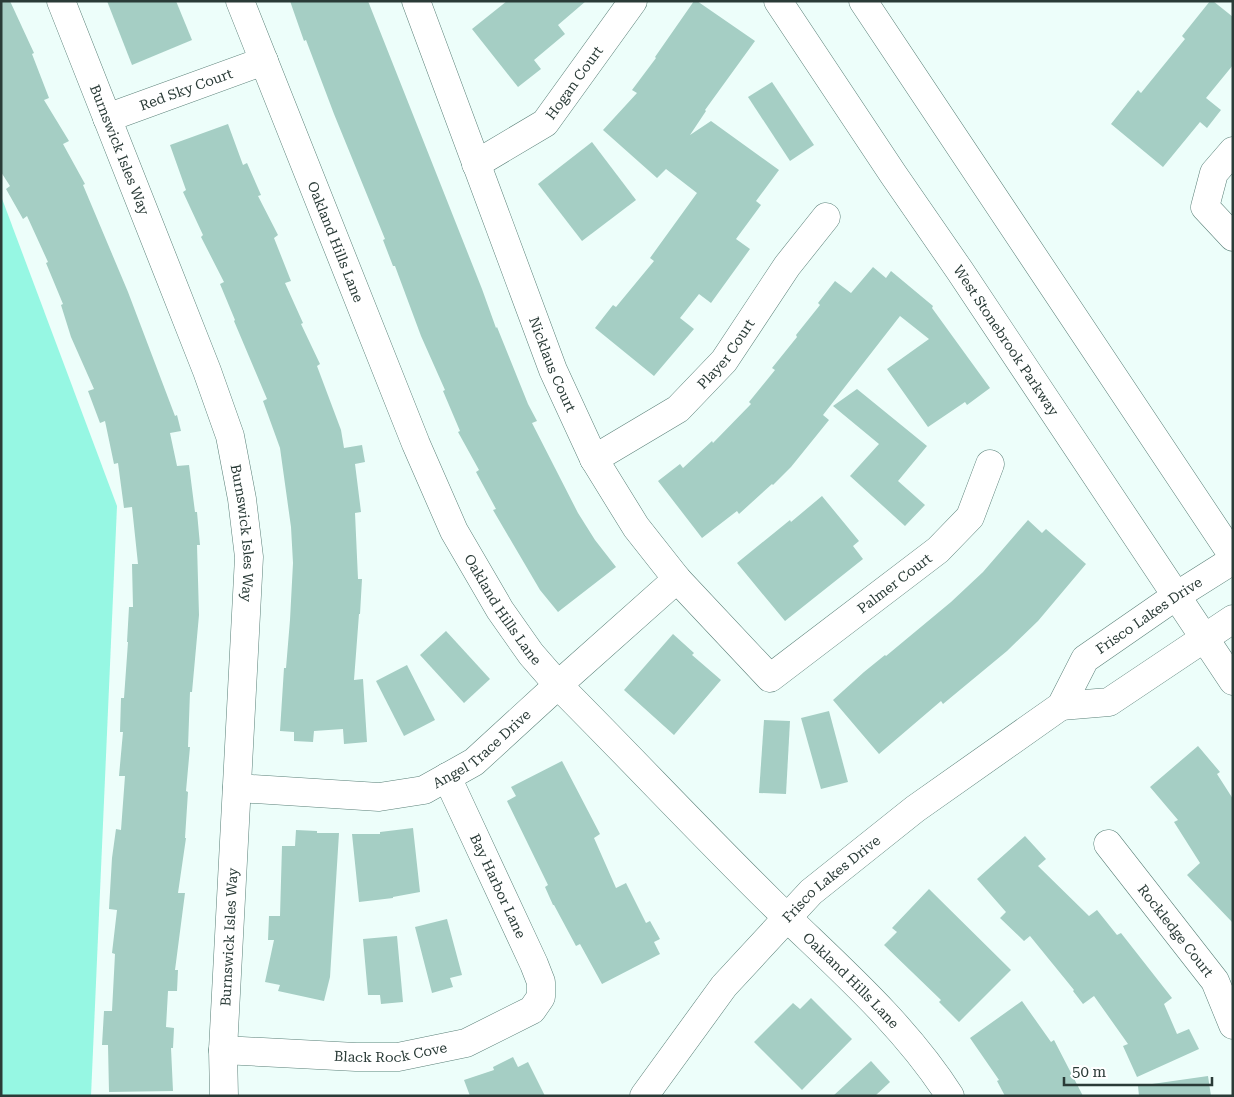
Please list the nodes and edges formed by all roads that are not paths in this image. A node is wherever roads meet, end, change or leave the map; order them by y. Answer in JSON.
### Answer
{"nodes":[{"id":1,"x":61,"y":1,"type":"edge"},
{"id":2,"x":240,"y":1,"type":"edge"},
{"id":3,"x":416,"y":1,"type":"edge"},
{"id":4,"x":633,"y":1,"type":"edge"},
{"id":5,"x":778,"y":1,"type":"edge"},
{"id":6,"x":863,"y":1,"type":"edge"},
{"id":7,"x":264,"y":61,"type":"junction"},
{"id":8,"x":107,"y":118,"type":"junction"},
{"id":9,"x":1233,"y":151,"type":"edge"},
{"id":10,"x":476,"y":164,"type":"junction"},
{"id":11,"x":826,"y":217,"type":"dead end"},
{"id":12,"x":1233,"y":237,"type":"edge"},
{"id":13,"x":594,"y":458,"type":"junction"},
{"id":14,"x":990,"y":464,"type":"dead end"},
{"id":15,"x":1233,"y":558,"type":"edge"},
{"id":16,"x":676,"y":579,"type":"junction"},
{"id":17,"x":1176,"y":596,"type":"junction"},
{"id":18,"x":1233,"y":619,"type":"edge"},
{"id":19,"x":1204,"y":639,"type":"junction"},
{"id":20,"x":770,"y":678,"type":"joint"},
{"id":21,"x":1233,"y":681,"type":"edge"},
{"id":22,"x":558,"y":685,"type":"junction"},
{"id":23,"x":1061,"y":706,"type":"junction"},
{"id":24,"x":447,"y":777,"type":"junction"},
{"id":25,"x":237,"y":788,"type":"junction"},
{"id":26,"x":1108,"y":844,"type":"dead end"},
{"id":27,"x":788,"y":918,"type":"junction"},
{"id":28,"x":541,"y":997,"type":"joint"},
{"id":29,"x":1233,"y":1025,"type":"edge"},
{"id":30,"x":223,"y":1050,"type":"junction"},
{"id":31,"x":224,"y":1096,"type":"edge"},
{"id":32,"x":644,"y":1096,"type":"edge"},
{"id":33,"x":950,"y":1096,"type":"edge"}],
"edges":[{"from":1,"to":8,"type":"street","name":"Burnswick Isles Way"},
{"from":2,"to":7,"type":"street","name":"Oakland Hills Lane"},
{"from":3,"to":10,"type":"street","name":"Nicklaus Court"},
{"from":4,"to":10,"type":"street","name":"Hogan Court"},
{"from":5,"to":17,"type":"street","name":"West Stonebrook Parkway"},
{"from":6,"to":15,"type":"street"},
{"from":7,"to":8,"type":"street","name":"Red Sky Court"},
{"from":7,"to":22,"type":"street","name":"Oakland Hills Lane"},
{"from":8,"to":25,"type":"street","name":"Burnswick Isles Way"},
{"from":9,"to":12,"type":"street"},
{"from":10,"to":13,"type":"street","name":"Nicklaus Court"},
{"from":11,"to":13,"type":"street","name":"Player Court"},
{"from":13,"to":16,"type":"street","name":"Nicklaus Court"},
{"from":14,"to":20,"type":"street","name":"Palmer Court"},
{"from":15,"to":17,"type":"street","name":"Frisco Lakes Drive"},
{"from":16,"to":20,"type":"street","name":"Nicklaus Court"},
{"from":16,"to":22,"type":"street","name":"Angel Trace Drive"},
{"from":17,"to":19,"type":"street","name":"West Stonebrook Parkway"},
{"from":17,"to":23,"type":"street","name":"Frisco Lakes Drive"},
{"from":18,"to":19,"type":"street"},
{"from":19,"to":21,"type":"street","name":"West Stonebrook Parkway"},
{"from":19,"to":23,"type":"street"},
{"from":22,"to":24,"type":"street","name":"Angel Trace Drive"},
{"from":22,"to":27,"type":"street","name":"Oakland Hills Lane"},
{"from":23,"to":27,"type":"street","name":"Frisco Lakes Drive"},
{"from":24,"to":25,"type":"street","name":"Angel Trace Drive"},
{"from":24,"to":28,"type":"street","name":"Bay Harbor Lane"},
{"from":25,"to":30,"type":"street","name":"Burnswick Isles Way"},
{"from":26,"to":29,"type":"street","name":"Rockledge Court"},
{"from":27,"to":32,"type":"street","name":"Frisco Lakes Drive"},
{"from":27,"to":33,"type":"street","name":"Oakland Hills Lane"},
{"from":28,"to":30,"type":"street","name":"Black Rock Cove"},
{"from":30,"to":31,"type":"street","name":"Burnswick Isles Way"}]}
